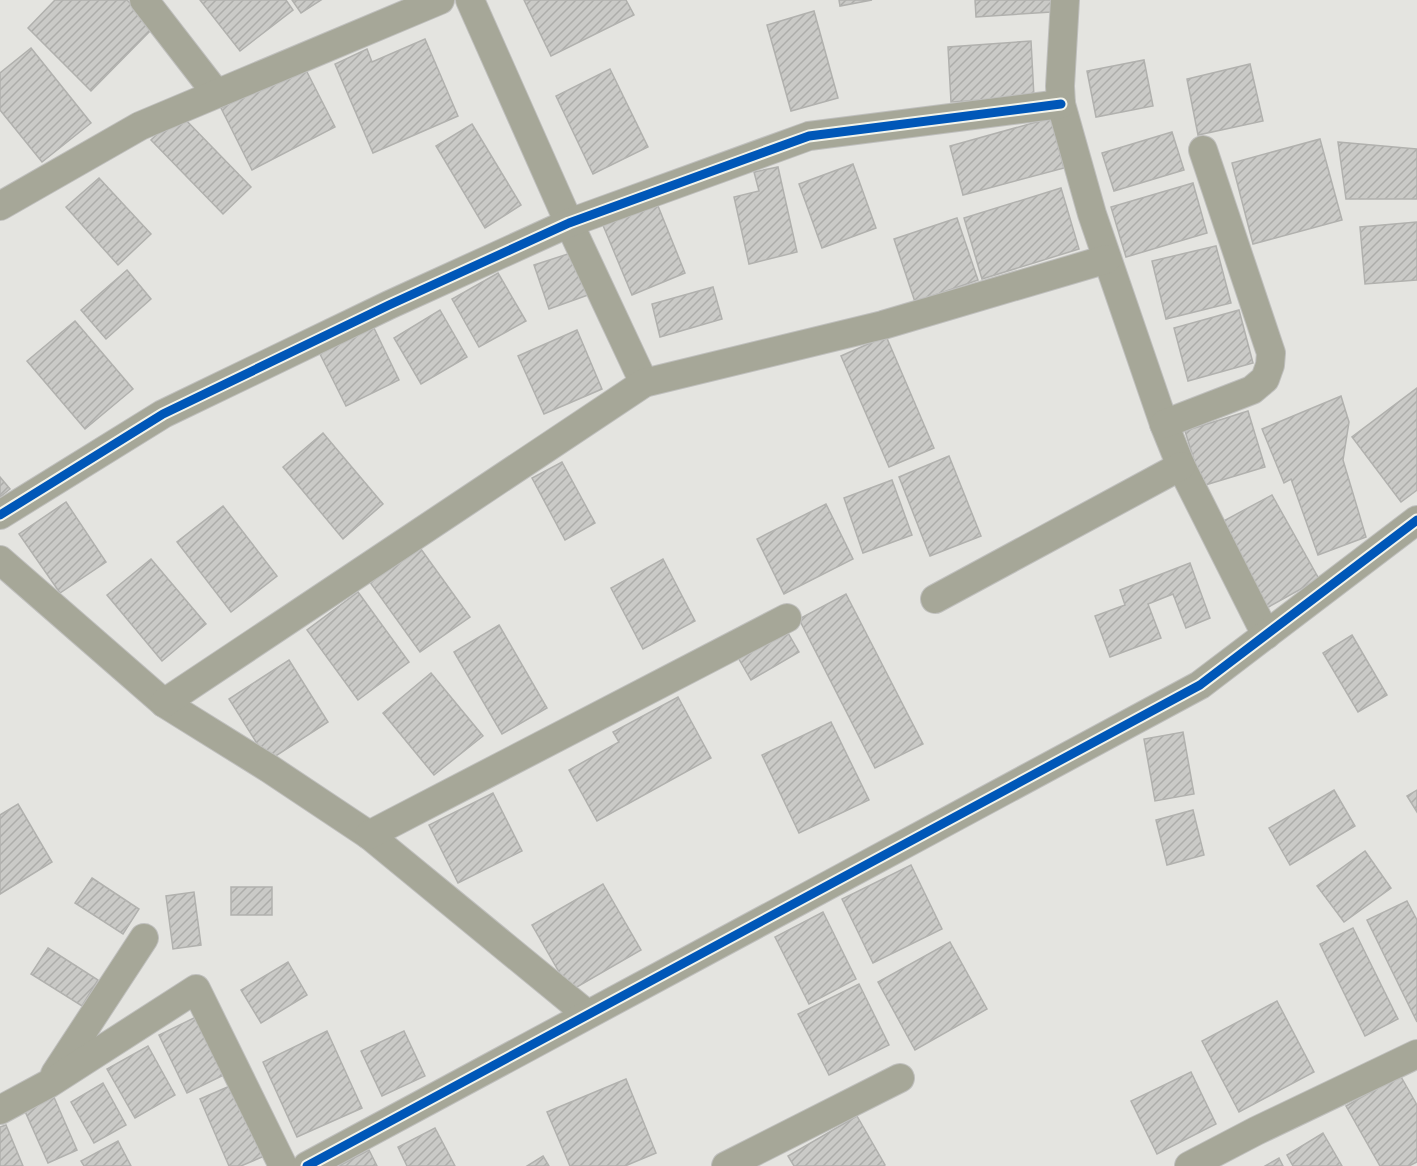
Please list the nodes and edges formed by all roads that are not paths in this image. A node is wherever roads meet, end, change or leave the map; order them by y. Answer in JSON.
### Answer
{"nodes":[{"id":1,"x":144,"y":0,"type":"edge"},
{"id":2,"x":440,"y":0,"type":"edge"},
{"id":3,"x":470,"y":0,"type":"edge"},
{"id":4,"x":1065,"y":0,"type":"edge"},
{"id":5,"x":216,"y":93,"type":"junction"},
{"id":6,"x":1061,"y":104,"type":"junction"},
{"id":7,"x":1203,"y":150,"type":"dead end"},
{"id":8,"x":0,"y":206,"type":"edge"},
{"id":9,"x":569,"y":223,"type":"junction"},
{"id":10,"x":1107,"y":259,"type":"junction"},
{"id":11,"x":644,"y":383,"type":"junction"},
{"id":12,"x":1164,"y":424,"type":"junction"},
{"id":13,"x":1180,"y":466,"type":"junction"},
{"id":14,"x":0,"y":515,"type":"edge"},
{"id":15,"x":1417,"y":520,"type":"edge"},
{"id":16,"x":0,"y":560,"type":"edge"},
{"id":17,"x":935,"y":599,"type":"dead end"},
{"id":18,"x":787,"y":618,"type":"dead end"},
{"id":19,"x":1266,"y":635,"type":"junction"},
{"id":20,"x":164,"y":703,"type":"junction"},
{"id":21,"x":369,"y":835,"type":"junction"},
{"id":22,"x":144,"y":938,"type":"dead end"},
{"id":23,"x":587,"y":1014,"type":"junction"},
{"id":24,"x":1417,"y":1054,"type":"edge"},
{"id":25,"x":900,"y":1078,"type":"dead end"},
{"id":26,"x":50,"y":1083,"type":"junction"},
{"id":27,"x":0,"y":1110,"type":"edge"},
{"id":28,"x":283,"y":1166,"type":"edge"},
{"id":29,"x":307,"y":1166,"type":"edge"},
{"id":30,"x":726,"y":1166,"type":"edge"},
{"id":31,"x":1189,"y":1166,"type":"edge"}],
"edges":[{"from":1,"to":5,"type":"street"},
{"from":2,"to":5,"type":"street"},
{"from":3,"to":9,"type":"street"},
{"from":4,"to":6,"type":"street"},
{"from":5,"to":8,"type":"street"},
{"from":6,"to":9,"type":"street"},
{"from":6,"to":10,"type":"street"},
{"from":7,"to":12,"type":"street"},
{"from":9,"to":11,"type":"street"},
{"from":9,"to":14,"type":"street"},
{"from":10,"to":11,"type":"street"},
{"from":10,"to":12,"type":"street"},
{"from":11,"to":20,"type":"street"},
{"from":12,"to":13,"type":"street"},
{"from":13,"to":17,"type":"street"},
{"from":13,"to":19,"type":"street"},
{"from":15,"to":19,"type":"street"},
{"from":16,"to":20,"type":"street"},
{"from":18,"to":21,"type":"street"},
{"from":19,"to":23,"type":"street"},
{"from":20,"to":21,"type":"street"},
{"from":21,"to":23,"type":"street"},
{"from":22,"to":26,"type":"street"},
{"from":23,"to":29,"type":"street"},
{"from":24,"to":31,"type":"street"},
{"from":25,"to":30,"type":"street"},
{"from":26,"to":27,"type":"street"},
{"from":26,"to":28,"type":"street"}]}
